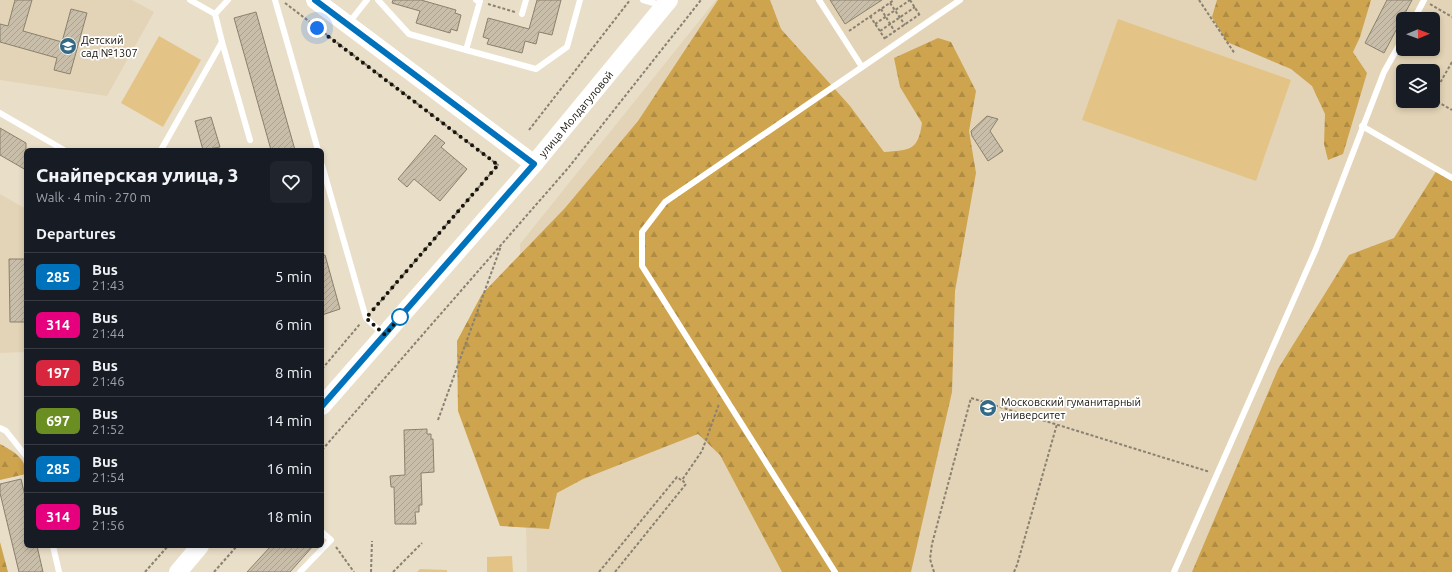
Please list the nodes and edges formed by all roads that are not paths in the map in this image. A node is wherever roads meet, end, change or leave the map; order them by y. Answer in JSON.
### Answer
{"nodes":[{"id":1,"x":190,"y":0,"type":"edge"},
{"id":2,"x":228,"y":0,"type":"edge"},
{"id":3,"x":275,"y":0,"type":"edge"},
{"id":4,"x":315,"y":0,"type":"edge"},
{"id":5,"x":367,"y":0,"type":"edge"},
{"id":6,"x":378,"y":0,"type":"edge"},
{"id":7,"x":526,"y":0,"type":"edge"},
{"id":8,"x":580,"y":0,"type":"edge"},
{"id":9,"x":643,"y":0,"type":"edge"},
{"id":10,"x":819,"y":0,"type":"edge"},
{"id":11,"x":960,"y":0,"type":"edge"},
{"id":12,"x":1424,"y":0,"type":"edge"},
{"id":13,"x":478,"y":1,"type":"edge"},
{"id":14,"x":667,"y":3,"type":"edge"},
{"id":15,"x":1418,"y":12,"type":"edge"},
{"id":16,"x":215,"y":14,"type":"junction"},
{"id":17,"x":522,"y":14,"type":"road end"},
{"id":18,"x":348,"y":24,"type":"junction"},
{"id":19,"x":222,"y":42,"type":"junction"},
{"id":20,"x":466,"y":50,"type":"junction"},
{"id":21,"x":1396,"y":51,"type":"edge"},
{"id":22,"x":862,"y":67,"type":"junction"},
{"id":23,"x":0,"y":113,"type":"edge"},
{"id":24,"x":1362,"y":126,"type":"junction"},
{"id":25,"x":250,"y":140,"type":"dead end"},
{"id":26,"x":61,"y":148,"type":"edge"},
{"id":27,"x":162,"y":148,"type":"edge"},
{"id":28,"x":317,"y":148,"type":"edge"},
{"id":29,"x":534,"y":164,"type":"junction"},
{"id":30,"x":324,"y":172,"type":"edge"},
{"id":31,"x":1452,"y":178,"type":"edge"},
{"id":32,"x":385,"y":335,"type":"junction"},
{"id":33,"x":324,"y":404,"type":"edge"},
{"id":34,"x":0,"y":428,"type":"edge"},
{"id":35,"x":24,"y":454,"type":"edge"},
{"id":36,"x":324,"y":534,"type":"edge"},
{"id":37,"x":324,"y":547,"type":"edge"},
{"id":38,"x":53,"y":548,"type":"edge"},
{"id":39,"x":198,"y":548,"type":"edge"},
{"id":40,"x":323,"y":548,"type":"edge"},
{"id":41,"x":59,"y":572,"type":"edge"},
{"id":42,"x":178,"y":572,"type":"edge"},
{"id":43,"x":300,"y":572,"type":"edge"},
{"id":44,"x":835,"y":572,"type":"edge"},
{"id":45,"x":1174,"y":572,"type":"edge"}],
"edges":[{"from":1,"to":16,"type":"lane"},
{"from":2,"to":16,"type":"lane"},
{"from":3,"to":28,"type":"lane"},
{"from":4,"to":18,"type":"street"},
{"from":5,"to":18,"type":"lane"},
{"from":6,"to":20,"type":"lane"},
{"from":7,"to":17,"type":"lane"},
{"from":8,"to":20,"type":"lane"},
{"from":9,"to":14,"type":"lane"},
{"from":10,"to":22,"type":"lane"},
{"from":11,"to":22,"type":"lane"},
{"from":12,"to":15,"type":"lane"},
{"from":13,"to":20,"type":"lane"},
{"from":14,"to":29,"type":"street","name":"улица Молдагуловой"},
{"from":16,"to":19,"type":"lane"},
{"from":18,"to":29,"type":"street"},
{"from":19,"to":25,"type":"lane"},
{"from":19,"to":27,"type":"lane"},
{"from":21,"to":24,"type":"lane"},
{"from":22,"to":44,"type":"lane"},
{"from":23,"to":26,"type":"lane"},
{"from":24,"to":31,"type":"lane"},
{"from":24,"to":45,"type":"lane"},
{"from":29,"to":32,"type":"street","name":"улица Молдагуловой"},
{"from":30,"to":32,"type":"lane"},
{"from":32,"to":33,"type":"street","name":"улица Молдагуловой"},
{"from":34,"to":35,"type":"lane"},
{"from":36,"to":37,"type":"lane"},
{"from":38,"to":41,"type":"lane"},
{"from":39,"to":42,"type":"street"},
{"from":40,"to":43,"type":"lane"}]}
